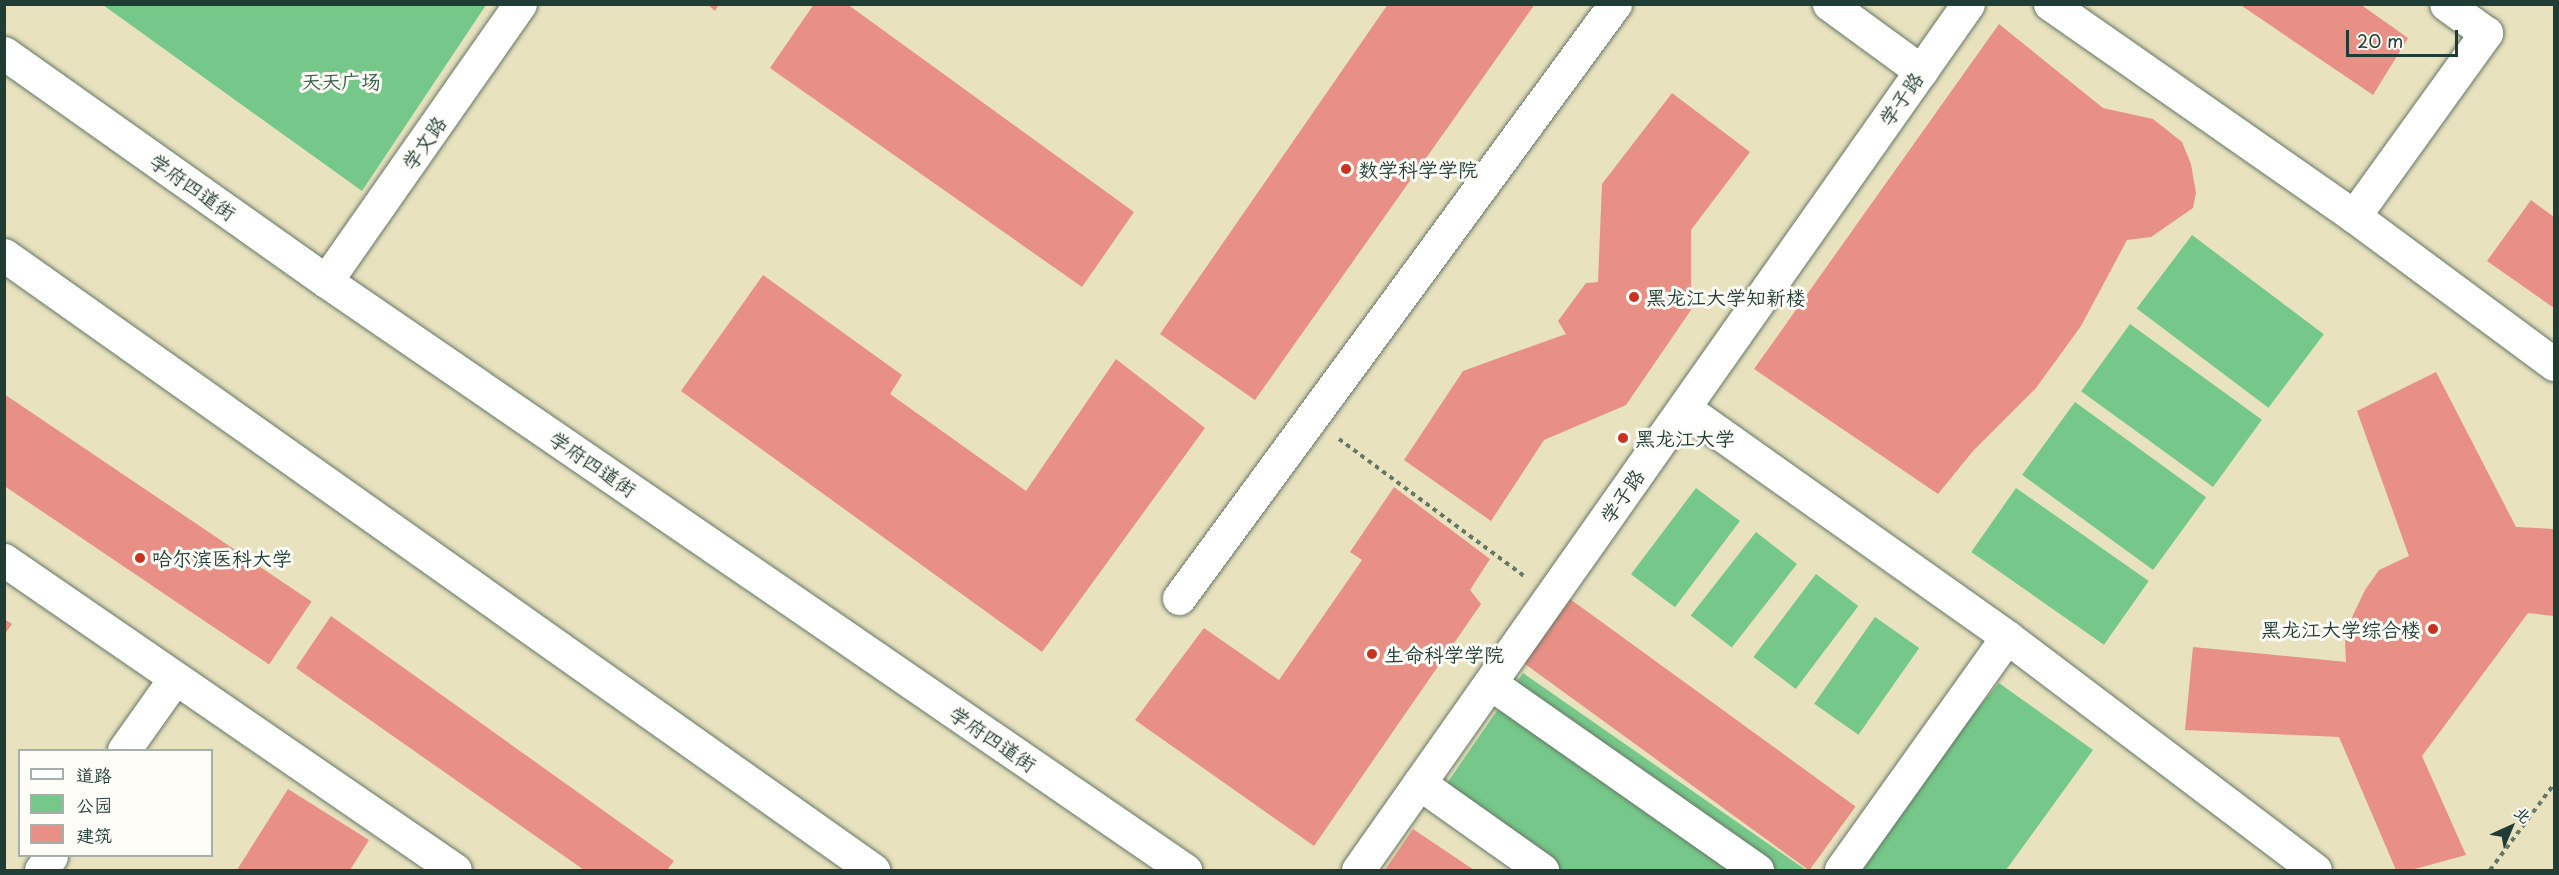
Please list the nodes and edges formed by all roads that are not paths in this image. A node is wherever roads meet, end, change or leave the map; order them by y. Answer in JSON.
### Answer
{"nodes":[{"id":1,"x":520,"y":4,"type":"edge"},
{"id":2,"x":1616,"y":4,"type":"edge"},
{"id":3,"x":1829,"y":4,"type":"edge"},
{"id":4,"x":1968,"y":4,"type":"edge"},
{"id":5,"x":2050,"y":4,"type":"edge"},
{"id":6,"x":2446,"y":4,"type":"edge"},
{"id":7,"x":4,"y":53,"type":"edge"},
{"id":8,"x":1921,"y":71,"type":"junction"},
{"id":9,"x":2354,"y":216,"type":"junction"},
{"id":10,"x":4,"y":255,"type":"edge"},
{"id":11,"x":326,"y":281,"type":"junction"},
{"id":12,"x":2554,"y":364,"type":"edge"},
{"id":13,"x":1684,"y":408,"type":"junction"},
{"id":14,"x":4,"y":560,"type":"edge"},
{"id":15,"x":1179,"y":598,"type":"dead end"},
{"id":16,"x":2007,"y":637,"type":"junction"},
{"id":17,"x":175,"y":678,"type":"junction"},
{"id":18,"x":1490,"y":683,"type":"junction"},
{"id":19,"x":125,"y":749,"type":"edge"},
{"id":20,"x":1419,"y":783,"type":"junction"},
{"id":21,"x":50,"y":857,"type":"edge"},
{"id":22,"x":40,"y":870,"type":"edge"},
{"id":23,"x":455,"y":870,"type":"edge"},
{"id":24,"x":873,"y":870,"type":"edge"},
{"id":25,"x":1185,"y":870,"type":"edge"},
{"id":26,"x":1358,"y":870,"type":"edge"},
{"id":27,"x":1542,"y":870,"type":"edge"},
{"id":28,"x":1757,"y":870,"type":"edge"},
{"id":29,"x":1841,"y":870,"type":"edge"},
{"id":30,"x":2315,"y":870,"type":"edge"}],
"edges":[{"from":1,"to":11,"type":"street","name":"学文路"},
{"from":2,"to":15,"type":"street"},
{"from":3,"to":8,"type":"street"},
{"from":4,"to":8,"type":"street","name":"学子路"},
{"from":5,"to":9,"type":"street"},
{"from":6,"to":9,"type":"street"},
{"from":7,"to":11,"type":"street","name":"学府四道街"},
{"from":8,"to":13,"type":"street","name":"学子路"},
{"from":9,"to":12,"type":"street"},
{"from":10,"to":24,"type":"street"},
{"from":11,"to":25,"type":"street","name":"学府四道街"},
{"from":13,"to":16,"type":"street"},
{"from":13,"to":18,"type":"street","name":"学子路"},
{"from":14,"to":17,"type":"street"},
{"from":16,"to":29,"type":"street"},
{"from":16,"to":30,"type":"street"},
{"from":17,"to":19,"type":"street"},
{"from":17,"to":23,"type":"street"},
{"from":18,"to":20,"type":"street","name":"学子路"},
{"from":18,"to":28,"type":"street"},
{"from":20,"to":26,"type":"street","name":"学子路"},
{"from":20,"to":27,"type":"street"},
{"from":21,"to":22,"type":"street"}]}
